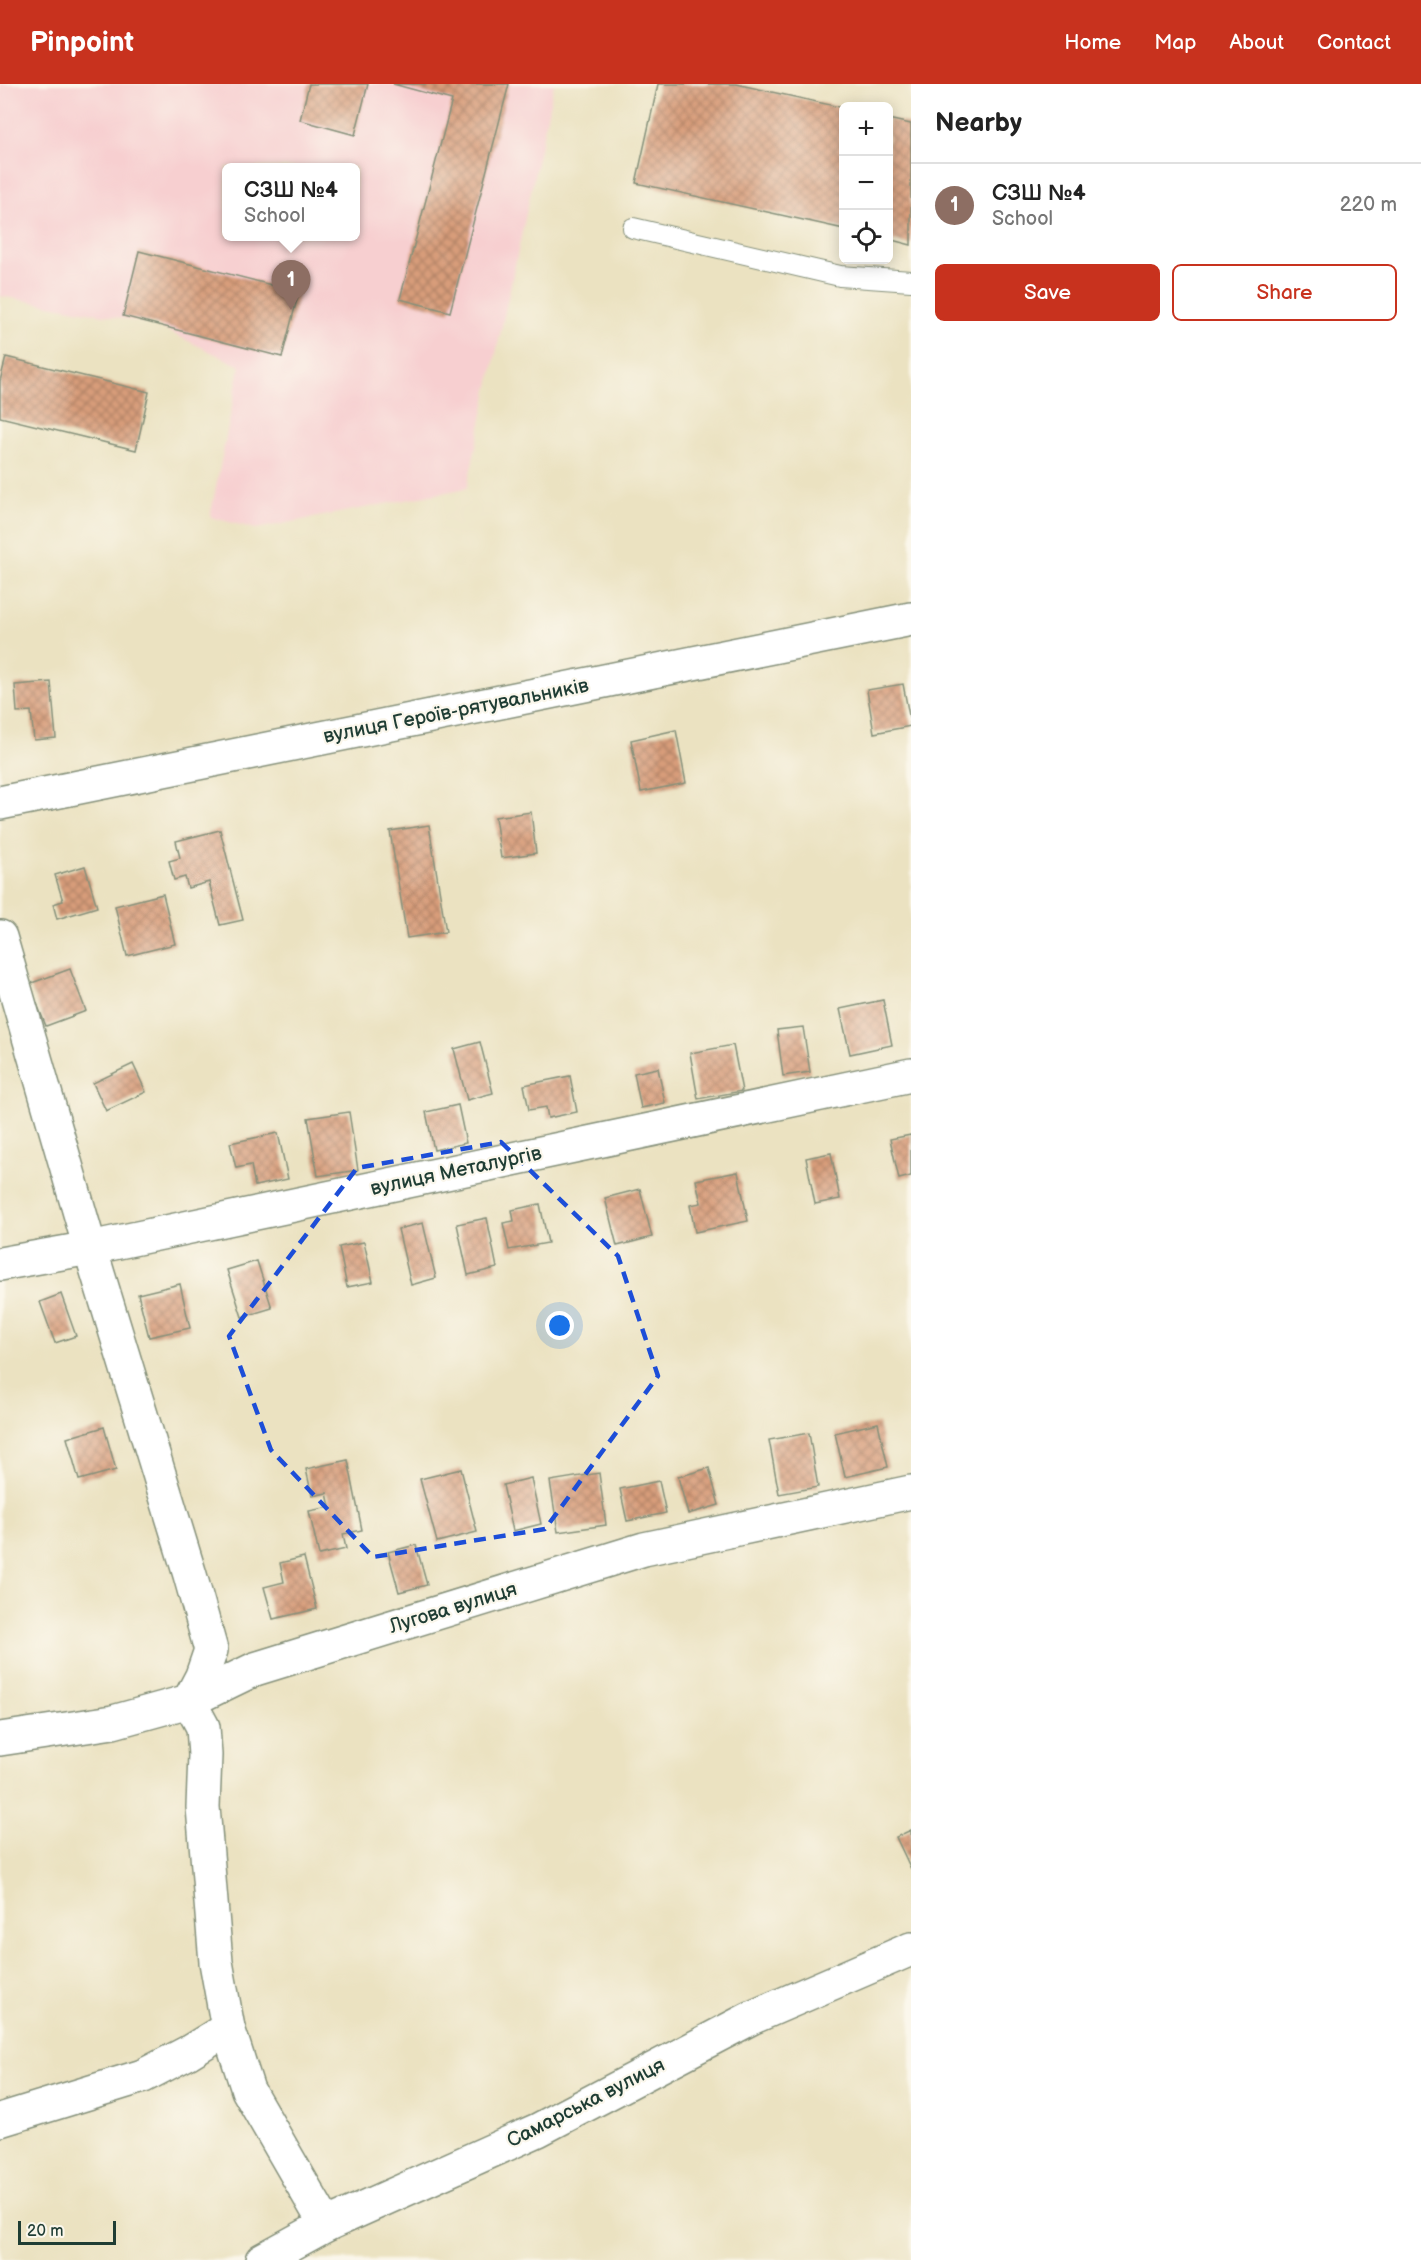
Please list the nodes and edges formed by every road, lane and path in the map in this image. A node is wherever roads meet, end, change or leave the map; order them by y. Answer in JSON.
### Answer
{"nodes":[{"id":1,"x":633,"y":228,"type":"dead end"},
{"id":2,"x":911,"y":281,"type":"edge"},
{"id":3,"x":911,"y":620,"type":"edge"},
{"id":4,"x":0,"y":802,"type":"edge"},
{"id":5,"x":0,"y":937,"type":"edge"},
{"id":6,"x":911,"y":1075,"type":"edge"},
{"id":7,"x":90,"y":1248,"type":"junction"},
{"id":8,"x":0,"y":1264,"type":"edge"},
{"id":9,"x":911,"y":1492,"type":"edge"},
{"id":10,"x":189,"y":1701,"type":"junction"},
{"id":11,"x":0,"y":1738,"type":"edge"},
{"id":12,"x":911,"y":1949,"type":"edge"},
{"id":13,"x":228,"y":2028,"type":"junction"},
{"id":14,"x":0,"y":2120,"type":"edge"},
{"id":15,"x":326,"y":2225,"type":"junction"},
{"id":16,"x":262,"y":2260,"type":"edge"}],
"edges":[{"from":1,"to":2,"type":"lane"},
{"from":3,"to":4,"type":"street","name":"вулиця Героїв-рятувальників"},
{"from":5,"to":7,"type":"street"},
{"from":6,"to":7,"type":"street","name":"вулиця Металургів"},
{"from":7,"to":8,"type":"street","name":"вулиця Металургів"},
{"from":7,"to":10,"type":"street"},
{"from":9,"to":10,"type":"street","name":"Лугова вулиця"},
{"from":10,"to":11,"type":"street","name":"Лугова вулиця"},
{"from":10,"to":13,"type":"street"},
{"from":12,"to":15,"type":"street","name":"Самарська вулиця"},
{"from":13,"to":14,"type":"street"},
{"from":13,"to":15,"type":"street"},
{"from":15,"to":16,"type":"street","name":"Самарська вулиця"}]}
